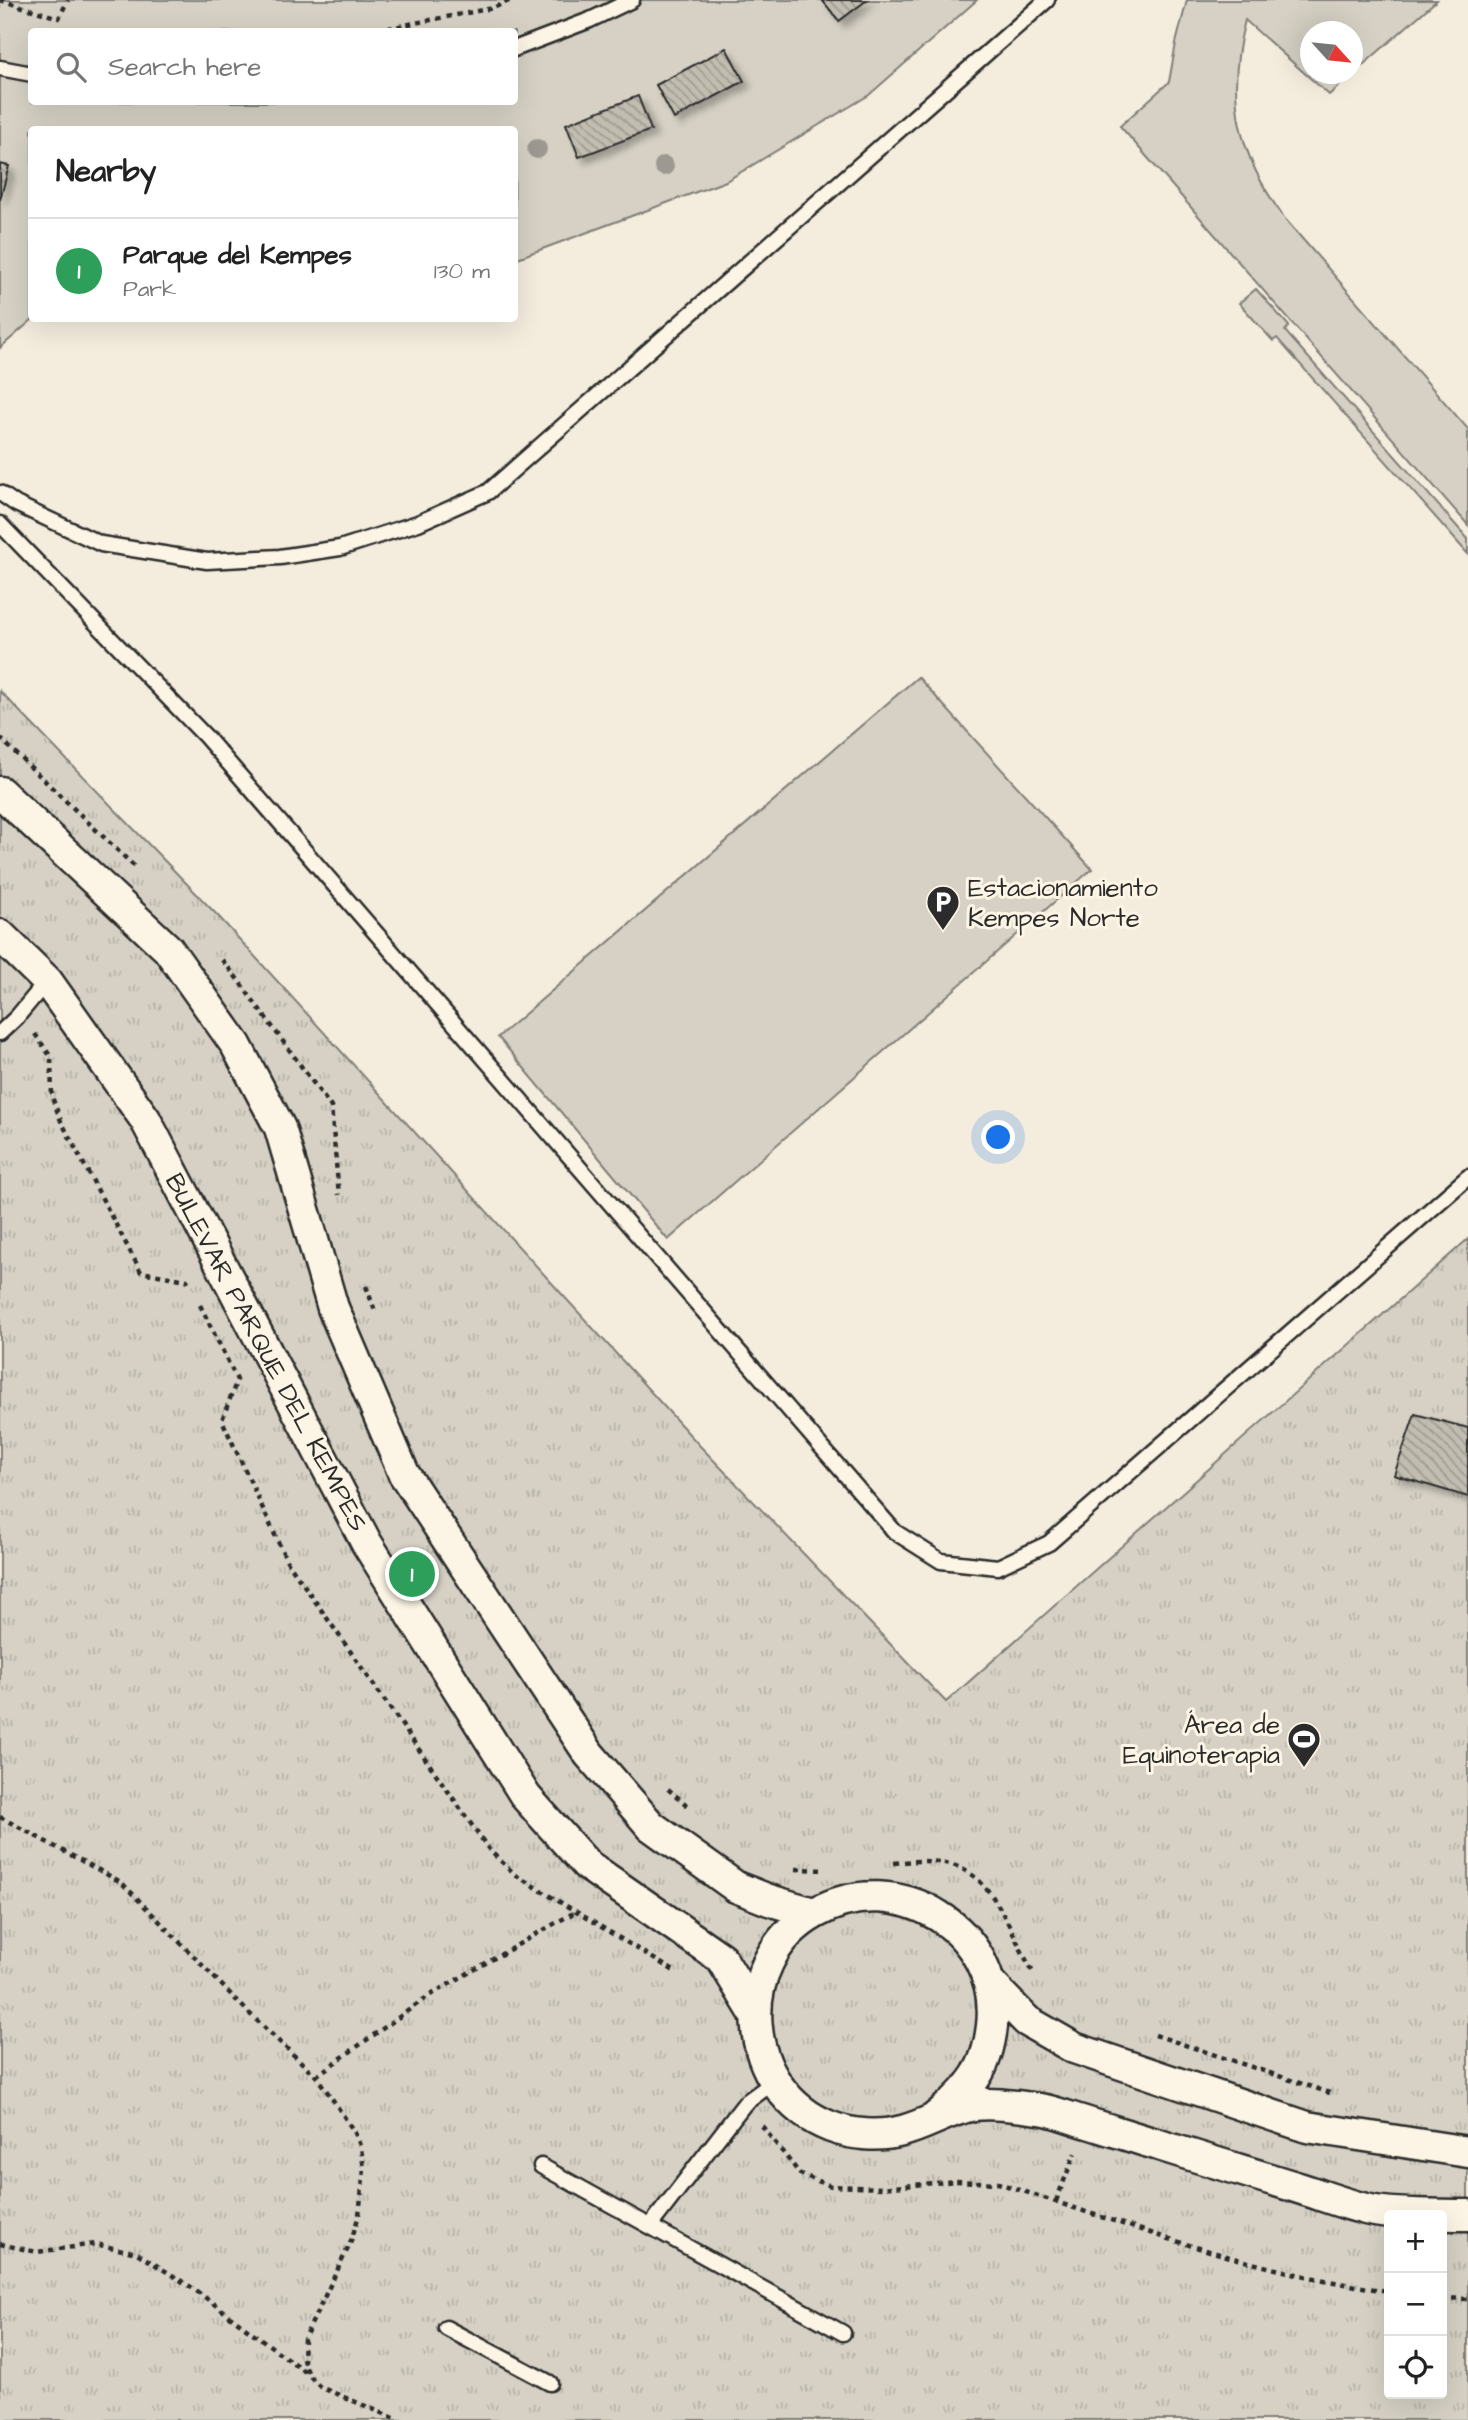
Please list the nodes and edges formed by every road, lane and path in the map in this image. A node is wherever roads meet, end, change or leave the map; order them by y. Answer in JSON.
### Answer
{"nodes":[{"id":1,"x":0,"y":0,"type":"edge"},
{"id":2,"x":68,"y":0,"type":"edge"},
{"id":3,"x":511,"y":0,"type":"edge"},
{"id":4,"x":632,"y":0,"type":"edge"},
{"id":5,"x":1047,"y":0,"type":"edge"},
{"id":6,"x":389,"y":28,"type":"edge"},
{"id":7,"x":518,"y":47,"type":"edge"},
{"id":8,"x":0,"y":68,"type":"edge"},
{"id":9,"x":28,"y":73,"type":"edge"},
{"id":10,"x":0,"y":493,"type":"edge"},
{"id":11,"x":0,"y":524,"type":"edge"},
{"id":12,"x":0,"y":738,"type":"edge"},
{"id":13,"x":0,"y":792,"type":"edge"},
{"id":14,"x":136,"y":867,"type":"dead end"},
{"id":15,"x":0,"y":935,"type":"edge"},
{"id":16,"x":216,"y":954,"type":"dead end"},
{"id":17,"x":47,"y":981,"type":"junction"},
{"id":18,"x":17,"y":1017,"type":"junction"},
{"id":19,"x":0,"y":1033,"type":"edge"},
{"id":20,"x":1468,"y":1177,"type":"edge"},
{"id":21,"x":340,"y":1208,"type":"dead end"},
{"id":22,"x":365,"y":1285,"type":"dead end"},
{"id":23,"x":193,"y":1292,"type":"dead end"},
{"id":24,"x":199,"y":1305,"type":"dead end"},
{"id":25,"x":380,"y":1323,"type":"dead end"},
{"id":26,"x":287,"y":1561,"type":"dead end"},
{"id":27,"x":662,"y":1783,"type":"dead end"},
{"id":28,"x":691,"y":1810,"type":"dead end"},
{"id":29,"x":0,"y":1817,"type":"edge"},
{"id":30,"x":892,"y":1863,"type":"dead end"},
{"id":31,"x":795,"y":1869,"type":"dead end"},
{"id":32,"x":829,"y":1870,"type":"dead end"},
{"id":33,"x":575,"y":1912,"type":"dead end"},
{"id":34,"x":813,"y":1913,"type":"junction"},
{"id":35,"x":1038,"y":1979,"type":"dead end"},
{"id":36,"x":989,"y":1982,"type":"junction"},
{"id":37,"x":755,"y":2014,"type":"junction"},
{"id":38,"x":1152,"y":2035,"type":"dead end"},
{"id":39,"x":316,"y":2076,"type":"junction"},
{"id":40,"x":775,"y":2081,"type":"junction"},
{"id":41,"x":1332,"y":2094,"type":"dead end"},
{"id":42,"x":936,"y":2117,"type":"junction"},
{"id":43,"x":1087,"y":2123,"type":"junction"},
{"id":44,"x":1468,"y":2152,"type":"edge"},
{"id":45,"x":541,"y":2166,"type":"dead end"},
{"id":46,"x":1056,"y":2201,"type":"dead end"},
{"id":47,"x":1468,"y":2216,"type":"edge"},
{"id":48,"x":650,"y":2226,"type":"junction"},
{"id":49,"x":0,"y":2245,"type":"edge"},
{"id":50,"x":1447,"y":2298,"type":"edge"},
{"id":51,"x":1468,"y":2299,"type":"edge"},
{"id":52,"x":446,"y":2328,"type":"dead end"},
{"id":53,"x":843,"y":2333,"type":"dead end"},
{"id":54,"x":309,"y":2375,"type":"junction"},
{"id":55,"x":550,"y":2384,"type":"dead end"},
{"id":56,"x":387,"y":2417,"type":"edge"},
{"id":57,"x":399,"y":2420,"type":"edge"}],
"edges":[{"from":1,"to":2,"type":"path"},
{"from":3,"to":6,"type":"path"},
{"from":4,"to":7,"type":"lane"},
{"from":5,"to":10,"type":"lane"},
{"from":8,"to":9,"type":"lane"},
{"from":11,"to":20,"type":"lane"},
{"from":12,"to":14,"type":"path"},
{"from":13,"to":34,"type":"street"},
{"from":15,"to":17,"type":"street","name":"BULEVAR PARQUE DEL KEMPES"},
{"from":16,"to":21,"type":"path"},
{"from":17,"to":18,"type":"lane"},
{"from":17,"to":37,"type":"street","name":"BULEVAR PARQUE DEL KEMPES"},
{"from":18,"to":19,"type":"lane"},
{"from":18,"to":23,"type":"path"},
{"from":22,"to":25,"type":"path"},
{"from":24,"to":26,"type":"path"},
{"from":27,"to":28,"type":"path"},
{"from":29,"to":39,"type":"path"},
{"from":30,"to":35,"type":"path"},
{"from":31,"to":32,"type":"path"},
{"from":33,"to":39,"type":"path"},
{"from":34,"to":36,"type":"street","name":"BULEVAR PARQUE DEL KEMPES"},
{"from":34,"to":37,"type":"street","name":"BULEVAR PARQUE DEL KEMPES"},
{"from":36,"to":42,"type":"street","name":"BULEVAR PARQUE DEL KEMPES"},
{"from":36,"to":44,"type":"street","name":"BULEVAR PARQUE DEL KEMPES"},
{"from":37,"to":40,"type":"street","name":"BULEVAR PARQUE DEL KEMPES"},
{"from":38,"to":41,"type":"path"},
{"from":39,"to":54,"type":"path"},
{"from":40,"to":42,"type":"street","name":"BULEVAR PARQUE DEL KEMPES"},
{"from":40,"to":48,"type":"lane"},
{"from":42,"to":43,"type":"street","name":"BULEVAR PARQUE DEL KEMPES"},
{"from":43,"to":46,"type":"path"},
{"from":43,"to":47,"type":"street","name":"BULEVAR PARQUE DEL KEMPES"},
{"from":45,"to":48,"type":"lane"},
{"from":48,"to":53,"type":"lane"},
{"from":49,"to":54,"type":"path"},
{"from":50,"to":51,"type":"path"},
{"from":52,"to":55,"type":"lane"},
{"from":54,"to":56,"type":"path"},
{"from":56,"to":57,"type":"path"}]}
